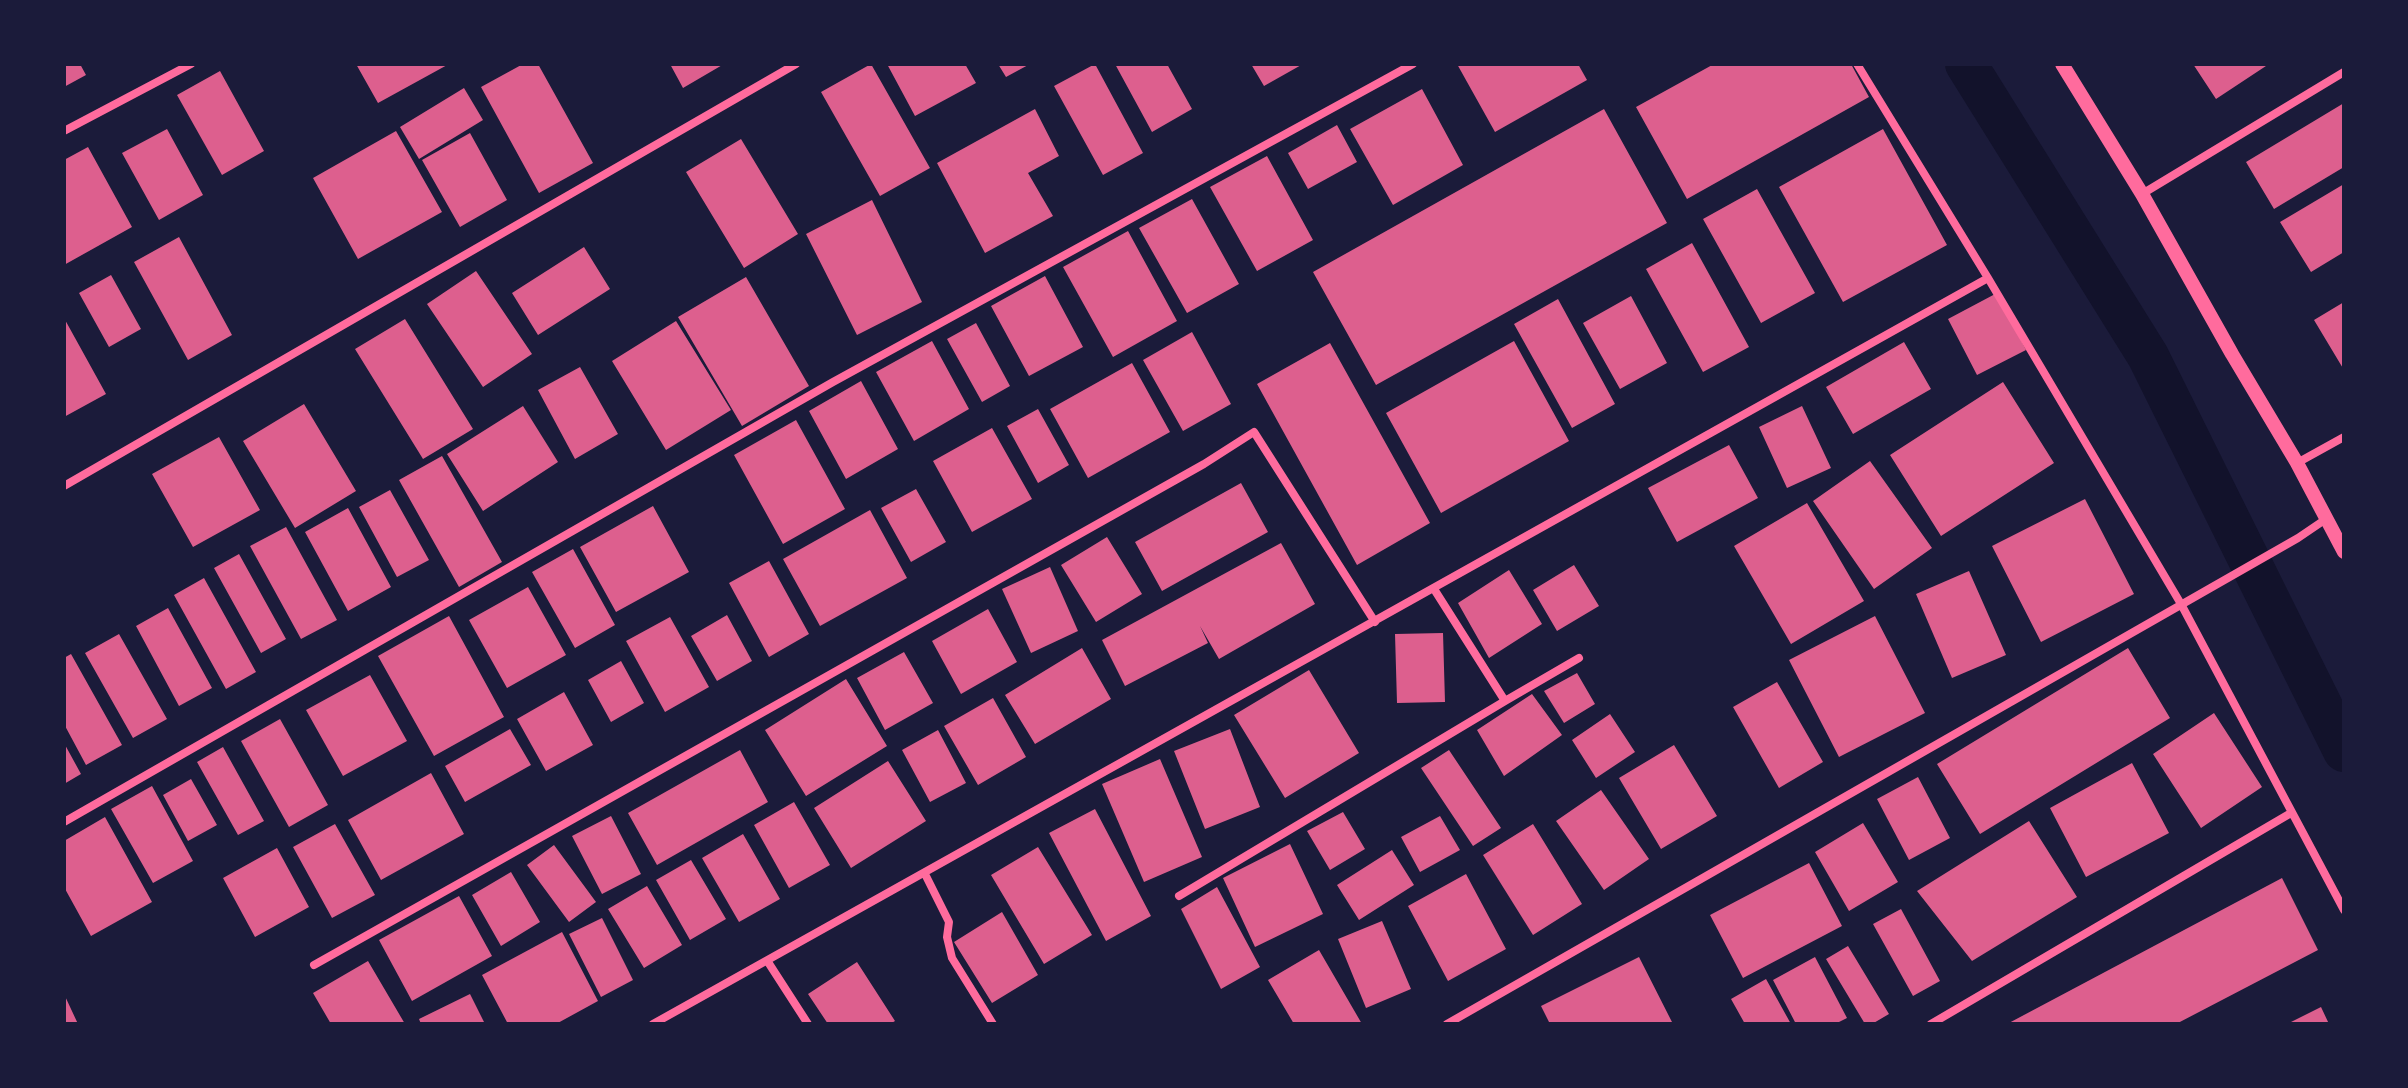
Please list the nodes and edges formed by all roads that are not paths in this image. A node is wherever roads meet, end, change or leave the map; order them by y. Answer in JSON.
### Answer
{"nodes":[{"id":1,"x":191,"y":64,"type":"edge"},
{"id":2,"x":796,"y":64,"type":"edge"},
{"id":3,"x":1413,"y":64,"type":"edge"},
{"id":4,"x":1857,"y":64,"type":"edge"},
{"id":5,"x":2062,"y":64,"type":"edge"},
{"id":6,"x":2344,"y":72,"type":"edge"},
{"id":7,"x":64,"y":131,"type":"edge"},
{"id":8,"x":2142,"y":194,"type":"junction"},
{"id":9,"x":1988,"y":278,"type":"junction"},
{"id":10,"x":2344,"y":437,"type":"edge"},
{"id":11,"x":2297,"y":463,"type":"junction"},
{"id":12,"x":64,"y":486,"type":"edge"},
{"id":13,"x":2326,"y":519,"type":"junction"},
{"id":14,"x":2344,"y":552,"type":"edge"},
{"id":15,"x":1434,"y":589,"type":"junction"},
{"id":16,"x":2181,"y":604,"type":"junction"},
{"id":17,"x":1375,"y":622,"type":"junction"},
{"id":18,"x":1579,"y":658,"type":"dead end"},
{"id":19,"x":1505,"y":701,"type":"junction"},
{"id":20,"x":2291,"y":813,"type":"junction"},
{"id":21,"x":64,"y":822,"type":"edge"},
{"id":22,"x":925,"y":874,"type":"junction"},
{"id":23,"x":1179,"y":896,"type":"dead end"},
{"id":24,"x":2344,"y":910,"type":"edge"},
{"id":25,"x":768,"y":962,"type":"junction"},
{"id":26,"x":314,"y":965,"type":"dead end"},
{"id":27,"x":653,"y":1024,"type":"edge"},
{"id":28,"x":808,"y":1024,"type":"edge"},
{"id":29,"x":993,"y":1024,"type":"edge"},
{"id":30,"x":1447,"y":1024,"type":"edge"},
{"id":31,"x":1931,"y":1024,"type":"edge"}],
"edges":[{"from":1,"to":7,"type":"street"},
{"from":2,"to":12,"type":"street"},
{"from":3,"to":21,"type":"street"},
{"from":4,"to":9,"type":"street"},
{"from":5,"to":8,"type":"street"},
{"from":6,"to":8,"type":"street"},
{"from":8,"to":11,"type":"street"},
{"from":9,"to":15,"type":"street"},
{"from":9,"to":16,"type":"street"},
{"from":10,"to":11,"type":"street"},
{"from":11,"to":13,"type":"street"},
{"from":13,"to":14,"type":"street"},
{"from":13,"to":16,"type":"street"},
{"from":15,"to":17,"type":"street"},
{"from":15,"to":19,"type":"street"},
{"from":16,"to":20,"type":"street"},
{"from":16,"to":30,"type":"street"},
{"from":17,"to":22,"type":"street"},
{"from":17,"to":26,"type":"street"},
{"from":18,"to":19,"type":"street"},
{"from":19,"to":23,"type":"street"},
{"from":20,"to":24,"type":"street"},
{"from":20,"to":31,"type":"street"},
{"from":22,"to":25,"type":"street"},
{"from":22,"to":29,"type":"street"},
{"from":25,"to":27,"type":"street"},
{"from":25,"to":28,"type":"street"}]}
